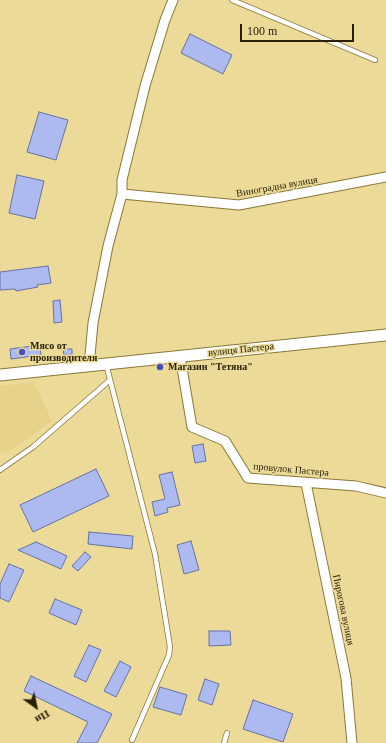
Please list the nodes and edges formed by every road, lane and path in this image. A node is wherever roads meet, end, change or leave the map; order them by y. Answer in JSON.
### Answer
{"nodes":[{"id":1,"x":173,"y":0,"type":"edge"},
{"id":2,"x":232,"y":0,"type":"edge"},
{"id":3,"x":375,"y":60,"type":"dead end"},
{"id":4,"x":386,"y":177,"type":"edge"},
{"id":5,"x":122,"y":194,"type":"junction"},
{"id":6,"x":386,"y":335,"type":"edge"},
{"id":7,"x":180,"y":356,"type":"junction"},
{"id":8,"x":106,"y":364,"type":"junction"},
{"id":9,"x":90,"y":366,"type":"junction"},
{"id":10,"x":0,"y":375,"type":"edge"},
{"id":11,"x":110,"y":380,"type":"junction"},
{"id":12,"x":0,"y":470,"type":"edge"},
{"id":13,"x":306,"y":483,"type":"junction"},
{"id":14,"x":386,"y":494,"type":"edge"},
{"id":15,"x":227,"y":733,"type":"dead end"},
{"id":16,"x":132,"y":740,"type":"dead end"},
{"id":17,"x":224,"y":743,"type":"edge"},
{"id":18,"x":352,"y":743,"type":"edge"}],
"edges":[{"from":1,"to":5,"type":"street"},
{"from":2,"to":3,"type":"lane"},
{"from":4,"to":5,"type":"street","name":"Виноградна вулиця"},
{"from":5,"to":9,"type":"street"},
{"from":6,"to":7,"type":"street","name":"вулиця Пастера"},
{"from":7,"to":8,"type":"street","name":"вулиця Пастера"},
{"from":7,"to":13,"type":"street","name":"провулок Пастера"},
{"from":8,"to":9,"type":"street","name":"вулиця Пастера"},
{"from":8,"to":11,"type":"lane"},
{"from":9,"to":10,"type":"street","name":"вулиця Пастера"},
{"from":11,"to":12,"type":"lane"},
{"from":11,"to":16,"type":"lane"},
{"from":13,"to":14,"type":"street","name":"провулок Пастера"},
{"from":13,"to":18,"type":"street","name":"Пирогова вулиця"},
{"from":15,"to":17,"type":"lane"}]}
